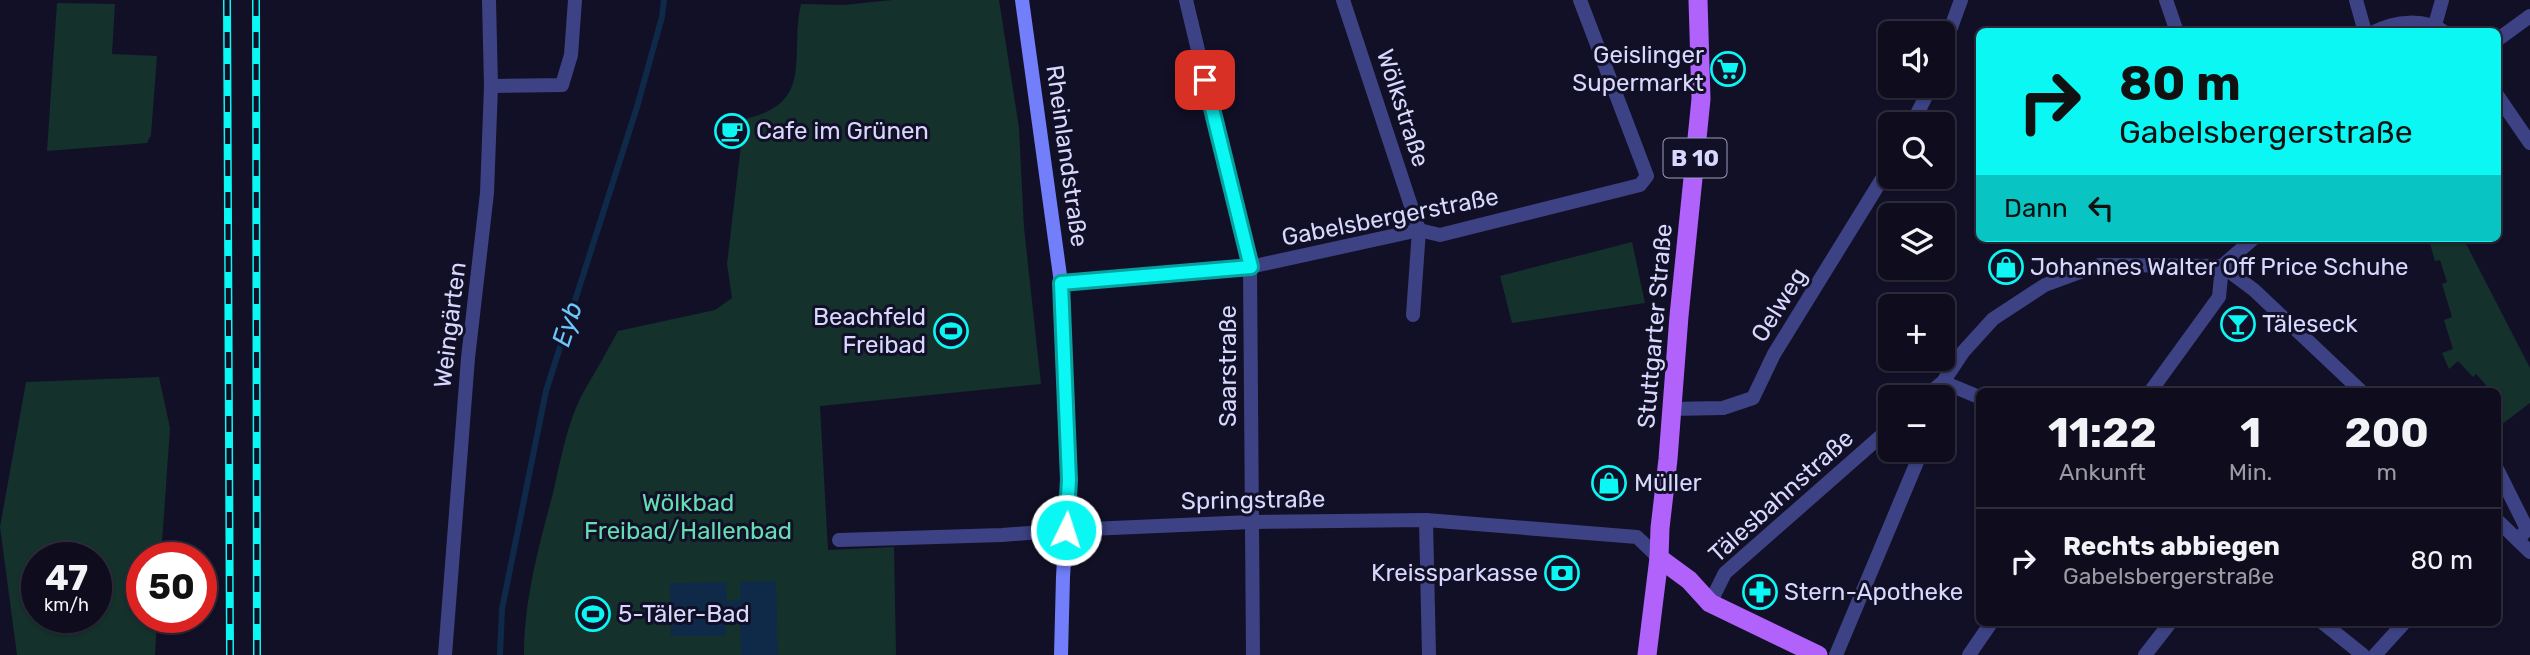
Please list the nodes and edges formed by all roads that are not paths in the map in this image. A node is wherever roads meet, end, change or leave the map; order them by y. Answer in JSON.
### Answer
{"nodes":[{"id":1,"x":489,"y":0,"type":"edge"},
{"id":2,"x":575,"y":0,"type":"edge"},
{"id":3,"x":1022,"y":0,"type":"edge"},
{"id":4,"x":1186,"y":0,"type":"edge"},
{"id":5,"x":1343,"y":0,"type":"edge"},
{"id":6,"x":1580,"y":0,"type":"edge"},
{"id":7,"x":1698,"y":0,"type":"edge"},
{"id":8,"x":1961,"y":0,"type":"edge"},
{"id":9,"x":2166,"y":0,"type":"edge"},
{"id":10,"x":2356,"y":0,"type":"edge"},
{"id":11,"x":2442,"y":0,"type":"edge"},
{"id":12,"x":2530,"y":16,"type":"edge"},
{"id":13,"x":1953,"y":21,"type":"edge"},
{"id":14,"x":2176,"y":28,"type":"edge"},
{"id":15,"x":2364,"y":28,"type":"edge"},
{"id":16,"x":2391,"y":28,"type":"edge"},
{"id":17,"x":2440,"y":28,"type":"edge"},
{"id":18,"x":2501,"y":37,"type":"edge"},
{"id":19,"x":491,"y":86,"type":"junction"},
{"id":20,"x":2501,"y":101,"type":"edge"},
{"id":21,"x":2530,"y":143,"type":"edge"},
{"id":22,"x":1878,"y":185,"type":"edge"},
{"id":23,"x":1419,"y":230,"type":"junction"},
{"id":24,"x":2247,"y":242,"type":"edge"},
{"id":25,"x":1251,"y":267,"type":"junction"},
{"id":26,"x":2222,"y":267,"type":"junction"},
{"id":27,"x":1061,"y":283,"type":"junction"},
{"id":28,"x":1413,"y":315,"type":"dead end"},
{"id":29,"x":1943,"y":382,"type":"junction"},
{"id":30,"x":1939,"y":385,"type":"edge"},
{"id":31,"x":1942,"y":385,"type":"edge"},
{"id":32,"x":2153,"y":388,"type":"edge"},
{"id":33,"x":2358,"y":388,"type":"edge"},
{"id":34,"x":1976,"y":396,"type":"edge"},
{"id":35,"x":1671,"y":409,"type":"junction"},
{"id":36,"x":1878,"y":439,"type":"edge"},
{"id":37,"x":1917,"y":462,"type":"edge"},
{"id":38,"x":2501,"y":477,"type":"edge"},
{"id":39,"x":1426,"y":520,"type":"junction"},
{"id":40,"x":1251,"y":522,"type":"junction"},
{"id":41,"x":2501,"y":524,"type":"edge"},
{"id":42,"x":1066,"y":530,"type":"junction"},
{"id":43,"x":839,"y":540,"type":"dead end"},
{"id":44,"x":2518,"y":540,"type":"junction"},
{"id":45,"x":2530,"y":552,"type":"edge"},
{"id":46,"x":1659,"y":558,"type":"junction"},
{"id":47,"x":1710,"y":603,"type":"junction"},
{"id":48,"x":1989,"y":626,"type":"edge"},
{"id":49,"x":2168,"y":626,"type":"edge"},
{"id":50,"x":2327,"y":626,"type":"edge"},
{"id":51,"x":2401,"y":626,"type":"edge"},
{"id":52,"x":444,"y":655,"type":"edge"},
{"id":53,"x":1061,"y":655,"type":"edge"},
{"id":54,"x":1253,"y":655,"type":"edge"},
{"id":55,"x":1429,"y":655,"type":"edge"},
{"id":56,"x":1647,"y":655,"type":"edge"},
{"id":57,"x":1818,"y":655,"type":"edge"},
{"id":58,"x":1836,"y":655,"type":"edge"},
{"id":59,"x":1969,"y":655,"type":"edge"},
{"id":60,"x":2145,"y":655,"type":"edge"},
{"id":61,"x":2363,"y":655,"type":"edge"},
{"id":62,"x":2375,"y":655,"type":"edge"}],
"edges":[{"from":1,"to":19,"type":"street","name":"Weingärten"},
{"from":2,"to":19,"type":"street"},
{"from":3,"to":27,"type":"main road","name":"Rheinlandstraße"},
{"from":4,"to":25,"type":"street","name":"Saarstraße"},
{"from":5,"to":23,"type":"street","name":"Wölkstraße"},
{"from":6,"to":23,"type":"street","name":"Gabelsbergerstraße"},
{"from":7,"to":35,"type":"main road","name":"Stuttgarter Straße","number":"B 10"},
{"from":8,"to":13,"type":"street"},
{"from":9,"to":14,"type":"street"},
{"from":10,"to":15,"type":"street"},
{"from":11,"to":17,"type":"street"},
{"from":12,"to":18,"type":"street"},
{"from":16,"to":17,"type":"street"},
{"from":19,"to":52,"type":"street","name":"Weingärten"},
{"from":20,"to":21,"type":"street"},
{"from":22,"to":35,"type":"street","name":"Oelweg"},
{"from":23,"to":25,"type":"street","name":"Gabelsbergerstraße"},
{"from":23,"to":28,"type":"street","name":"Wölkstraße"},
{"from":24,"to":26,"type":"street"},
{"from":25,"to":27,"type":"street","name":"Gabelsbergerstraße"},
{"from":25,"to":40,"type":"street","name":"Saarstraße"},
{"from":26,"to":29,"type":"street"},
{"from":26,"to":32,"type":"street"},
{"from":26,"to":33,"type":"street"},
{"from":27,"to":42,"type":"main road","name":"Rheinlandstraße"},
{"from":29,"to":30,"type":"street"},
{"from":29,"to":31,"type":"street"},
{"from":29,"to":34,"type":"street"},
{"from":35,"to":46,"type":"main road","name":"Stuttgarter Straße","number":"B 10"},
{"from":36,"to":47,"type":"street","name":"Tälesbahnstraße"},
{"from":37,"to":58,"type":"street"},
{"from":38,"to":44,"type":"street"},
{"from":39,"to":40,"type":"street","name":"Springstraße"},
{"from":39,"to":46,"type":"street","name":"Springstraße"},
{"from":39,"to":55,"type":"street"},
{"from":40,"to":42,"type":"street","name":"Springstraße"},
{"from":40,"to":54,"type":"street","name":"Saarstraße"},
{"from":41,"to":44,"type":"street"},
{"from":42,"to":43,"type":"street","name":"Springstraße"},
{"from":42,"to":53,"type":"main road","name":"Rheinlandstraße"},
{"from":44,"to":45,"type":"street"},
{"from":46,"to":47,"type":"main road"},
{"from":46,"to":56,"type":"main road","name":"Stuttgarter Straße","number":"B 10"},
{"from":47,"to":57,"type":"main road"},
{"from":48,"to":59,"type":"street"},
{"from":49,"to":60,"type":"street"},
{"from":50,"to":61,"type":"street"},
{"from":51,"to":62,"type":"street"}]}
